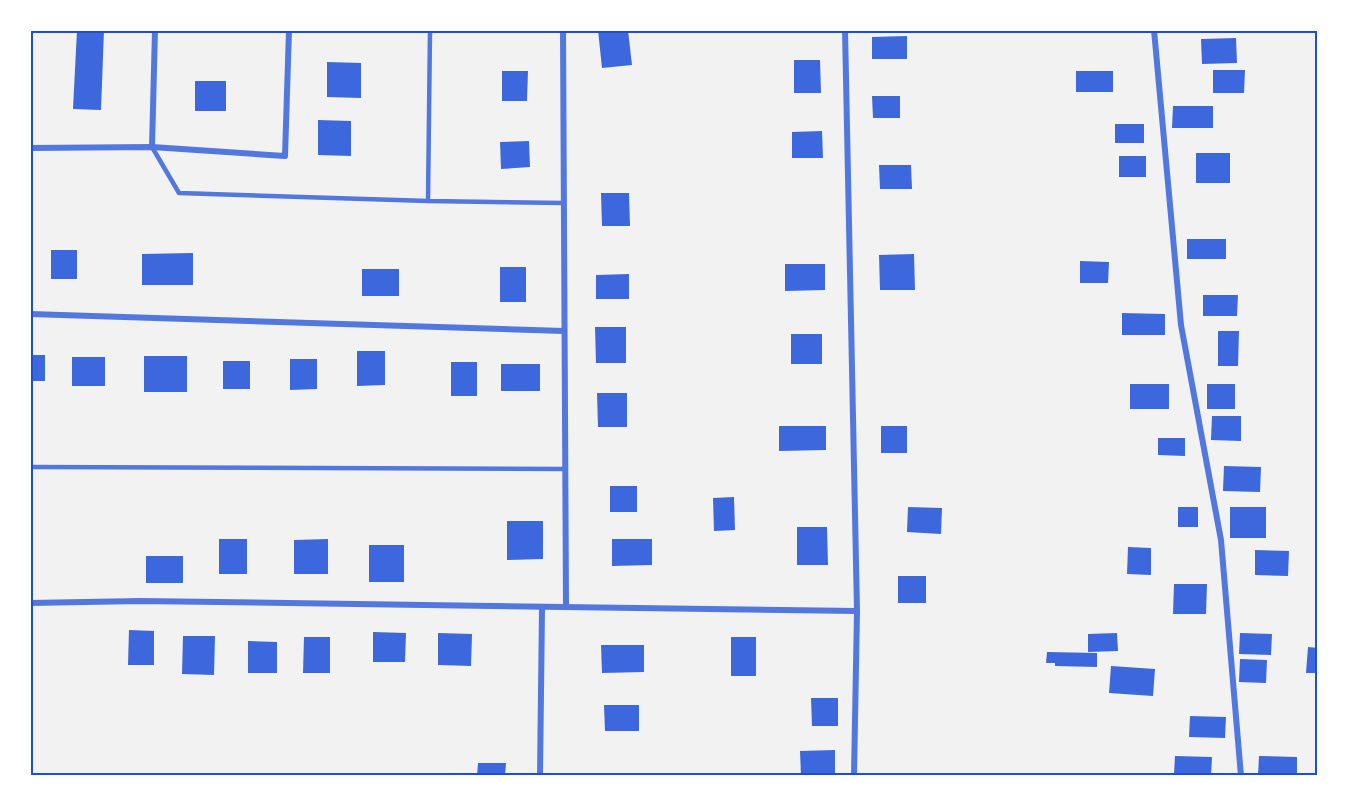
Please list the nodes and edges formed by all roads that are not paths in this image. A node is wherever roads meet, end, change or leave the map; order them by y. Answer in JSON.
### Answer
{"nodes":[{"id":1,"x":155,"y":30,"type":"edge"},
{"id":2,"x":289,"y":30,"type":"edge"},
{"id":3,"x":430,"y":30,"type":"edge"},
{"id":4,"x":563,"y":30,"type":"edge"},
{"id":5,"x":845,"y":30,"type":"edge"},
{"id":6,"x":1154,"y":30,"type":"edge"},
{"id":7,"x":152,"y":147,"type":"junction"},
{"id":8,"x":30,"y":148,"type":"edge"},
{"id":9,"x":428,"y":201,"type":"junction"},
{"id":10,"x":564,"y":203,"type":"junction"},
{"id":11,"x":30,"y":314,"type":"edge"},
{"id":12,"x":564,"y":331,"type":"junction"},
{"id":13,"x":30,"y":467,"type":"edge"},
{"id":14,"x":565,"y":469,"type":"junction"},
{"id":15,"x":30,"y":603,"type":"edge"},
{"id":16,"x":566,"y":606,"type":"junction"},
{"id":17,"x":542,"y":608,"type":"junction"},
{"id":18,"x":857,"y":611,"type":"junction"},
{"id":19,"x":540,"y":776,"type":"edge"},
{"id":20,"x":854,"y":776,"type":"edge"},
{"id":21,"x":1241,"y":776,"type":"edge"}],
"edges":[{"from":1,"to":7,"type":"street"},
{"from":2,"to":7,"type":"street"},
{"from":3,"to":9,"type":"lane"},
{"from":4,"to":10,"type":"street"},
{"from":5,"to":18,"type":"street"},
{"from":6,"to":21,"type":"street"},
{"from":7,"to":8,"type":"street"},
{"from":7,"to":9,"type":"lane"},
{"from":9,"to":10,"type":"lane"},
{"from":10,"to":12,"type":"street"},
{"from":11,"to":12,"type":"street"},
{"from":12,"to":14,"type":"street"},
{"from":13,"to":14,"type":"lane"},
{"from":14,"to":16,"type":"street"},
{"from":15,"to":17,"type":"street"},
{"from":16,"to":17,"type":"street"},
{"from":16,"to":18,"type":"street"},
{"from":17,"to":19,"type":"street"},
{"from":18,"to":20,"type":"street"}]}
